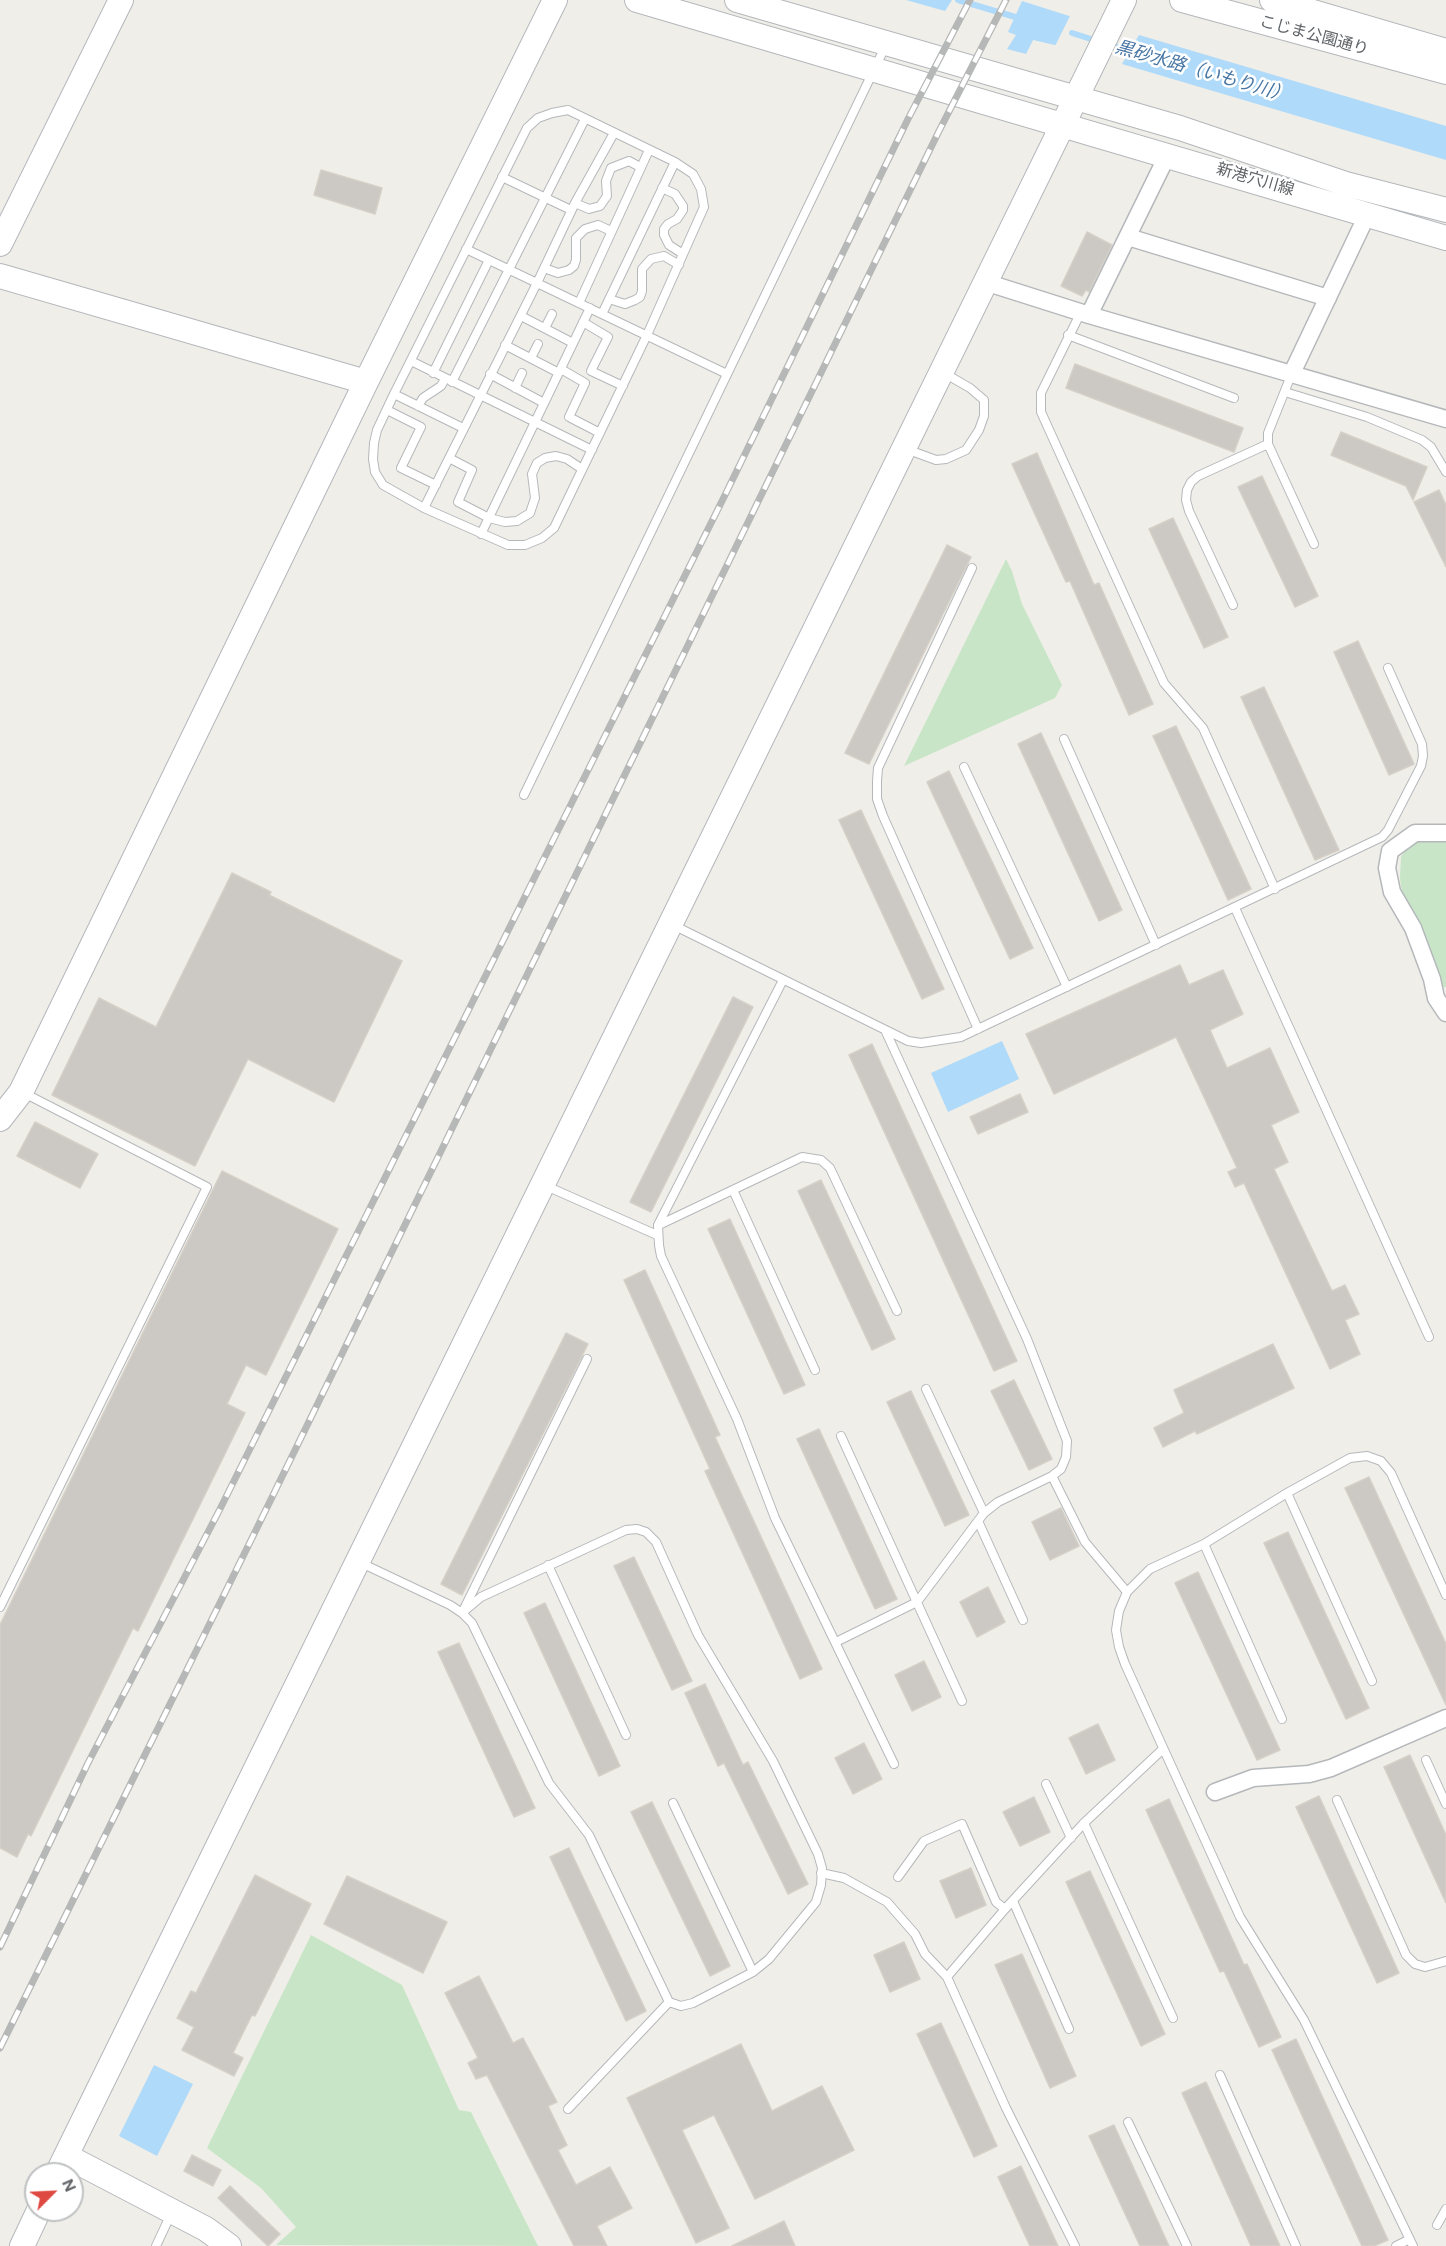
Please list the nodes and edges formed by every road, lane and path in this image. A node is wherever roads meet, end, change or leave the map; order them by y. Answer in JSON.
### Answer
{"nodes":[{"id":1,"x":121,"y":0,"type":"edge"},
{"id":2,"x":555,"y":0,"type":"edge"},
{"id":3,"x":637,"y":0,"type":"edge"},
{"id":4,"x":737,"y":0,"type":"edge"},
{"id":5,"x":1124,"y":0,"type":"edge"},
{"id":6,"x":1182,"y":0,"type":"edge"},
{"id":7,"x":1272,"y":0,"type":"edge"},
{"id":8,"x":887,"y":44,"type":"junction"},
{"id":9,"x":1446,"y":51,"type":"edge"},
{"id":10,"x":874,"y":69,"type":"junction"},
{"id":11,"x":1446,"y":72,"type":"edge"},
{"id":12,"x":1077,"y":98,"type":"junction"},
{"id":13,"x":585,"y":119,"type":"junction"},
{"id":14,"x":1064,"y":124,"type":"junction"},
{"id":15,"x":614,"y":133,"type":"junction"},
{"id":16,"x":649,"y":150,"type":"junction"},
{"id":17,"x":1168,"y":154,"type":"junction"},
{"id":18,"x":675,"y":162,"type":"junction"},
{"id":19,"x":640,"y":167,"type":"junction"},
{"id":20,"x":502,"y":177,"type":"junction"},
{"id":21,"x":1346,"y":184,"type":"junction"},
{"id":22,"x":662,"y":188,"type":"junction"},
{"id":23,"x":1446,"y":197,"type":"edge"},
{"id":24,"x":545,"y":198,"type":"junction"},
{"id":25,"x":573,"y":207,"type":"junction"},
{"id":26,"x":1446,"y":210,"type":"edge"},
{"id":27,"x":1368,"y":213,"type":"junction"},
{"id":28,"x":611,"y":231,"type":"junction"},
{"id":29,"x":1128,"y":237,"type":"junction"},
{"id":30,"x":1446,"y":238,"type":"edge"},
{"id":31,"x":0,"y":244,"type":"edge"},
{"id":32,"x":466,"y":249,"type":"junction"},
{"id":33,"x":1446,"y":252,"type":"edge"},
{"id":34,"x":683,"y":254,"type":"junction"},
{"id":35,"x":489,"y":260,"type":"junction"},
{"id":36,"x":679,"y":264,"type":"junction"},
{"id":37,"x":544,"y":268,"type":"junction"},
{"id":38,"x":509,"y":269,"type":"junction"},
{"id":39,"x":0,"y":276,"type":"edge"},
{"id":40,"x":985,"y":282,"type":"junction"},
{"id":41,"x":537,"y":283,"type":"junction"},
{"id":42,"x":1328,"y":298,"type":"junction"},
{"id":43,"x":609,"y":299,"type":"junction"},
{"id":44,"x":579,"y":303,"type":"junction"},
{"id":45,"x":590,"y":308,"type":"junction"},
{"id":46,"x":1085,"y":313,"type":"junction"},
{"id":47,"x":552,"y":314,"type":"dead end"},
{"id":48,"x":602,"y":314,"type":"junction"},
{"id":49,"x":520,"y":316,"type":"junction"},
{"id":50,"x":583,"y":322,"type":"junction"},
{"id":51,"x":545,"y":328,"type":"junction"},
{"id":52,"x":647,"y":335,"type":"junction"},
{"id":53,"x":1068,"y":335,"type":"junction"},
{"id":54,"x":573,"y":343,"type":"junction"},
{"id":55,"x":538,"y":344,"type":"dead end"},
{"id":56,"x":505,"y":345,"type":"junction"},
{"id":57,"x":531,"y":358,"type":"junction"},
{"id":58,"x":411,"y":361,"type":"junction"},
{"id":59,"x":560,"y":371,"type":"junction"},
{"id":60,"x":941,"y":371,"type":"junction"},
{"id":61,"x":433,"y":373,"type":"junction"},
{"id":62,"x":522,"y":373,"type":"dead end"},
{"id":63,"x":1292,"y":373,"type":"junction"},
{"id":64,"x":490,"y":374,"type":"junction"},
{"id":65,"x":727,"y":374,"type":"junction"},
{"id":66,"x":449,"y":380,"type":"junction"},
{"id":67,"x":366,"y":382,"type":"junction"},
{"id":68,"x":623,"y":386,"type":"junction"},
{"id":69,"x":515,"y":388,"type":"junction"},
{"id":70,"x":1285,"y":392,"type":"junction"},
{"id":71,"x":394,"y":394,"type":"junction"},
{"id":72,"x":480,"y":395,"type":"junction"},
{"id":73,"x":1234,"y":398,"type":"dead end"},
{"id":74,"x":544,"y":403,"type":"junction"},
{"id":75,"x":418,"y":406,"type":"junction"},
{"id":76,"x":387,"y":410,"type":"junction"},
{"id":77,"x":1446,"y":419,"type":"edge"},
{"id":78,"x":535,"y":422,"type":"junction"},
{"id":79,"x":463,"y":428,"type":"junction"},
{"id":80,"x":600,"y":433,"type":"junction"},
{"id":81,"x":1268,"y":444,"type":"junction"},
{"id":82,"x":904,"y":448,"type":"junction"},
{"id":83,"x":592,"y":450,"type":"junction"},
{"id":84,"x":449,"y":458,"type":"junction"},
{"id":85,"x":582,"y":469,"type":"junction"},
{"id":86,"x":1446,"y":472,"type":"edge"},
{"id":87,"x":436,"y":484,"type":"junction"},
{"id":88,"x":424,"y":508,"type":"junction"},
{"id":89,"x":489,"y":518,"type":"junction"},
{"id":90,"x":481,"y":534,"type":"junction"},
{"id":91,"x":1314,"y":544,"type":"dead end"},
{"id":92,"x":972,"y":568,"type":"dead end"},
{"id":93,"x":1233,"y":605,"type":"dead end"},
{"id":94,"x":1388,"y":668,"type":"dead end"},
{"id":95,"x":1064,"y":739,"type":"dead end"},
{"id":96,"x":964,"y":767,"type":"dead end"},
{"id":97,"x":524,"y":795,"type":"dead end"},
{"id":98,"x":1446,"y":833,"type":"edge"},
{"id":99,"x":1275,"y":889,"type":"junction"},
{"id":100,"x":1235,"y":908,"type":"junction"},
{"id":101,"x":671,"y":924,"type":"junction"},
{"id":102,"x":1156,"y":945,"type":"junction"},
{"id":103,"x":783,"y":980,"type":"junction"},
{"id":104,"x":1066,"y":987,"type":"junction"},
{"id":105,"x":1446,"y":1013,"type":"edge"},
{"id":106,"x":978,"y":1029,"type":"junction"},
{"id":107,"x":886,"y":1032,"type":"junction"},
{"id":108,"x":21,"y":1092,"type":"junction"},
{"id":109,"x":0,"y":1119,"type":"edge"},
{"id":110,"x":543,"y":1185,"type":"junction"},
{"id":111,"x":733,"y":1190,"type":"junction"},
{"id":112,"x":658,"y":1230,"type":"junction"},
{"id":113,"x":897,"y":1311,"type":"dead end"},
{"id":114,"x":1430,"y":1337,"type":"dead end"},
{"id":115,"x":587,"y":1359,"type":"dead end"},
{"id":116,"x":814,"y":1370,"type":"dead end"},
{"id":117,"x":926,"y":1389,"type":"dead end"},
{"id":118,"x":841,"y":1436,"type":"dead end"},
{"id":119,"x":1053,"y":1476,"type":"junction"},
{"id":120,"x":1287,"y":1493,"type":"junction"},
{"id":121,"x":984,"y":1513,"type":"junction"},
{"id":122,"x":978,"y":1521,"type":"junction"},
{"id":123,"x":1204,"y":1544,"type":"junction"},
{"id":124,"x":358,"y":1561,"type":"junction"},
{"id":125,"x":548,"y":1565,"type":"junction"},
{"id":126,"x":1127,"y":1592,"type":"junction"},
{"id":127,"x":1446,"y":1595,"type":"edge"},
{"id":128,"x":917,"y":1602,"type":"junction"},
{"id":129,"x":0,"y":1607,"type":"edge"},
{"id":130,"x":462,"y":1613,"type":"junction"},
{"id":131,"x":1023,"y":1620,"type":"dead end"},
{"id":132,"x":836,"y":1642,"type":"junction"},
{"id":133,"x":1372,"y":1681,"type":"dead end"},
{"id":134,"x":962,"y":1701,"type":"dead end"},
{"id":135,"x":1446,"y":1718,"type":"edge"},
{"id":136,"x":1282,"y":1719,"type":"dead end"},
{"id":137,"x":626,"y":1735,"type":"dead end"},
{"id":138,"x":1163,"y":1749,"type":"junction"},
{"id":139,"x":1426,"y":1760,"type":"dead end"},
{"id":140,"x":894,"y":1764,"type":"dead end"},
{"id":141,"x":1046,"y":1784,"type":"dead end"},
{"id":142,"x":1215,"y":1792,"type":"dead end"},
{"id":143,"x":1337,"y":1800,"type":"dead end"},
{"id":144,"x":673,"y":1803,"type":"dead end"},
{"id":145,"x":1446,"y":1804,"type":"edge"},
{"id":146,"x":1084,"y":1823,"type":"junction"},
{"id":147,"x":1071,"y":1838,"type":"junction"},
{"id":148,"x":821,"y":1873,"type":"junction"},
{"id":149,"x":898,"y":1877,"type":"dead end"},
{"id":150,"x":1013,"y":1901,"type":"junction"},
{"id":151,"x":1005,"y":1909,"type":"junction"},
{"id":152,"x":1446,"y":1961,"type":"edge"},
{"id":153,"x":753,"y":1972,"type":"junction"},
{"id":154,"x":947,"y":1977,"type":"junction"},
{"id":155,"x":669,"y":2002,"type":"junction"},
{"id":156,"x":1173,"y":2018,"type":"dead end"},
{"id":157,"x":1069,"y":2029,"type":"dead end"},
{"id":158,"x":1220,"y":2075,"type":"dead end"},
{"id":159,"x":568,"y":2109,"type":"dead end"},
{"id":160,"x":1128,"y":2122,"type":"dead end"},
{"id":161,"x":62,"y":2162,"type":"edge"},
{"id":162,"x":84,"y":2175,"type":"edge"},
{"id":163,"x":1446,"y":2209,"type":"edge"},
{"id":164,"x":172,"y":2211,"type":"junction"},
{"id":165,"x":33,"y":2222,"type":"edge"},
{"id":166,"x":1437,"y":2226,"type":"dead end"},
{"id":167,"x":1411,"y":2243,"type":"edge"},
{"id":168,"x":22,"y":2246,"type":"edge"},
{"id":169,"x":156,"y":2246,"type":"edge"},
{"id":170,"x":230,"y":2246,"type":"edge"},
{"id":171,"x":1075,"y":2246,"type":"edge"},
{"id":172,"x":1187,"y":2246,"type":"edge"},
{"id":173,"x":1296,"y":2246,"type":"edge"},
{"id":174,"x":1396,"y":2246,"type":"edge"}],
"edges":[{"from":1,"to":31,"type":"street"},
{"from":2,"to":67,"type":"street"},
{"from":3,"to":10,"type":"street","name":"新港穴川線"},
{"from":4,"to":8,"type":"street","name":"新港穴川線"},
{"from":5,"to":12,"type":"street"},
{"from":6,"to":11,"type":"street","name":"こじま公園通り"},
{"from":7,"to":9,"type":"street","name":"こじま公園通り"},
{"from":8,"to":10,"type":"lane"},
{"from":8,"to":12,"type":"street","name":"新港穴川線"},
{"from":10,"to":14,"type":"street","name":"新港穴川線"},
{"from":10,"to":65,"type":"lane"},
{"from":12,"to":14,"type":"street"},
{"from":12,"to":21,"type":"street","name":"新港穴川線"},
{"from":13,"to":15,"type":"lane"},
{"from":13,"to":20,"type":"lane"},
{"from":13,"to":24,"type":"lane"},
{"from":14,"to":17,"type":"street","name":"新港穴川線"},
{"from":14,"to":40,"type":"street"},
{"from":15,"to":16,"type":"lane"},
{"from":15,"to":25,"type":"lane"},
{"from":16,"to":18,"type":"lane"},
{"from":16,"to":19,"type":"lane"},
{"from":17,"to":27,"type":"street","name":"新港穴川線"},
{"from":17,"to":29,"type":"street"},
{"from":18,"to":22,"type":"lane"},
{"from":18,"to":34,"type":"lane"},
{"from":19,"to":25,"type":"lane"},
{"from":19,"to":28,"type":"lane"},
{"from":20,"to":24,"type":"lane"},
{"from":20,"to":32,"type":"lane"},
{"from":21,"to":23,"type":"street"},
{"from":21,"to":26,"type":"street","name":"新港穴川線"},
{"from":22,"to":34,"type":"lane"},
{"from":22,"to":43,"type":"lane"},
{"from":24,"to":25,"type":"lane"},
{"from":24,"to":38,"type":"lane"},
{"from":25,"to":37,"type":"lane"},
{"from":27,"to":30,"type":"street","name":"新港穴川線"},
{"from":27,"to":33,"type":"street"},
{"from":27,"to":42,"type":"street"},
{"from":28,"to":37,"type":"lane"},
{"from":28,"to":44,"type":"lane"},
{"from":29,"to":42,"type":"street"},
{"from":29,"to":46,"type":"street"},
{"from":32,"to":35,"type":"lane"},
{"from":32,"to":58,"type":"lane"},
{"from":34,"to":36,"type":"lane"},
{"from":35,"to":38,"type":"lane"},
{"from":35,"to":61,"type":"lane"},
{"from":36,"to":43,"type":"lane"},
{"from":36,"to":52,"type":"lane"},
{"from":37,"to":41,"type":"lane"},
{"from":38,"to":41,"type":"lane"},
{"from":38,"to":66,"type":"lane"},
{"from":39,"to":67,"type":"street"},
{"from":40,"to":46,"type":"street"},
{"from":40,"to":60,"type":"street"},
{"from":41,"to":44,"type":"lane"},
{"from":41,"to":49,"type":"lane"},
{"from":42,"to":63,"type":"street"},
{"from":43,"to":48,"type":"lane"},
{"from":44,"to":45,"type":"lane"},
{"from":45,"to":48,"type":"lane"},
{"from":45,"to":50,"type":"lane"},
{"from":46,"to":53,"type":"lane"},
{"from":46,"to":63,"type":"street"},
{"from":47,"to":51,"type":"lane"},
{"from":48,"to":52,"type":"lane"},
{"from":49,"to":51,"type":"lane"},
{"from":49,"to":56,"type":"lane"},
{"from":50,"to":54,"type":"lane"},
{"from":50,"to":68,"type":"lane"},
{"from":51,"to":54,"type":"lane"},
{"from":52,"to":65,"type":"lane"},
{"from":52,"to":68,"type":"lane"},
{"from":53,"to":73,"type":"lane"},
{"from":53,"to":99,"type":"lane"},
{"from":54,"to":59,"type":"lane"},
{"from":55,"to":57,"type":"lane"},
{"from":56,"to":57,"type":"lane"},
{"from":56,"to":64,"type":"lane"},
{"from":57,"to":59,"type":"lane"},
{"from":58,"to":61,"type":"lane"},
{"from":58,"to":71,"type":"lane"},
{"from":59,"to":74,"type":"lane"},
{"from":59,"to":80,"type":"lane"},
{"from":60,"to":82,"type":"street"},
{"from":60,"to":82,"type":"lane"},
{"from":61,"to":66,"type":"lane"},
{"from":62,"to":69,"type":"lane"},
{"from":63,"to":70,"type":"lane"},
{"from":63,"to":77,"type":"street"},
{"from":64,"to":69,"type":"lane"},
{"from":64,"to":72,"type":"lane"},
{"from":65,"to":97,"type":"lane"},
{"from":66,"to":72,"type":"lane"},
{"from":66,"to":75,"type":"lane"},
{"from":67,"to":108,"type":"street"},
{"from":68,"to":80,"type":"lane"},
{"from":69,"to":74,"type":"lane"},
{"from":70,"to":81,"type":"lane"},
{"from":70,"to":86,"type":"lane"},
{"from":71,"to":75,"type":"lane"},
{"from":71,"to":76,"type":"lane"},
{"from":72,"to":78,"type":"lane"},
{"from":72,"to":79,"type":"lane"},
{"from":74,"to":78,"type":"lane"},
{"from":75,"to":79,"type":"lane"},
{"from":76,"to":87,"type":"lane"},
{"from":76,"to":88,"type":"lane"},
{"from":78,"to":83,"type":"lane"},
{"from":78,"to":89,"type":"lane"},
{"from":79,"to":84,"type":"lane"},
{"from":80,"to":83,"type":"lane"},
{"from":81,"to":91,"type":"lane"},
{"from":81,"to":93,"type":"lane"},
{"from":82,"to":101,"type":"street"},
{"from":83,"to":85,"type":"lane"},
{"from":84,"to":87,"type":"lane"},
{"from":84,"to":89,"type":"lane"},
{"from":85,"to":89,"type":"lane"},
{"from":85,"to":90,"type":"lane"},
{"from":87,"to":88,"type":"lane"},
{"from":88,"to":90,"type":"lane"},
{"from":89,"to":90,"type":"lane"},
{"from":92,"to":106,"type":"lane"},
{"from":94,"to":99,"type":"lane"},
{"from":95,"to":102,"type":"lane"},
{"from":96,"to":104,"type":"lane"},
{"from":98,"to":105,"type":"street"},
{"from":99,"to":100,"type":"lane"},
{"from":100,"to":102,"type":"lane"},
{"from":100,"to":114,"type":"lane"},
{"from":101,"to":103,"type":"lane"},
{"from":101,"to":110,"type":"street"},
{"from":102,"to":104,"type":"lane"},
{"from":103,"to":107,"type":"lane"},
{"from":103,"to":112,"type":"lane"},
{"from":104,"to":106,"type":"lane"},
{"from":106,"to":107,"type":"lane"},
{"from":107,"to":119,"type":"lane"},
{"from":108,"to":109,"type":"street"},
{"from":108,"to":129,"type":"lane"},
{"from":110,"to":112,"type":"lane"},
{"from":110,"to":124,"type":"street"},
{"from":111,"to":112,"type":"lane"},
{"from":111,"to":113,"type":"lane"},
{"from":111,"to":116,"type":"lane"},
{"from":112,"to":132,"type":"lane"},
{"from":115,"to":130,"type":"lane"},
{"from":117,"to":121,"type":"lane"},
{"from":118,"to":128,"type":"lane"},
{"from":119,"to":121,"type":"lane"},
{"from":119,"to":126,"type":"lane"},
{"from":120,"to":123,"type":"lane"},
{"from":120,"to":127,"type":"lane"},
{"from":120,"to":133,"type":"lane"},
{"from":121,"to":122,"type":"lane"},
{"from":122,"to":128,"type":"lane"},
{"from":122,"to":131,"type":"lane"},
{"from":123,"to":126,"type":"lane"},
{"from":123,"to":136,"type":"lane"},
{"from":124,"to":130,"type":"lane"},
{"from":124,"to":161,"type":"street"},
{"from":125,"to":130,"type":"lane"},
{"from":125,"to":137,"type":"lane"},
{"from":125,"to":148,"type":"lane"},
{"from":126,"to":138,"type":"lane"},
{"from":128,"to":132,"type":"lane"},
{"from":128,"to":134,"type":"lane"},
{"from":130,"to":155,"type":"lane"},
{"from":132,"to":140,"type":"lane"},
{"from":135,"to":142,"type":"street"},
{"from":138,"to":146,"type":"lane"},
{"from":138,"to":167,"type":"lane"},
{"from":139,"to":145,"type":"lane"},
{"from":141,"to":147,"type":"lane"},
{"from":143,"to":152,"type":"lane"},
{"from":144,"to":153,"type":"lane"},
{"from":146,"to":147,"type":"lane"},
{"from":146,"to":156,"type":"lane"},
{"from":147,"to":150,"type":"lane"},
{"from":148,"to":153,"type":"lane"},
{"from":148,"to":154,"type":"lane"},
{"from":149,"to":151,"type":"lane"},
{"from":150,"to":151,"type":"lane"},
{"from":150,"to":157,"type":"lane"},
{"from":151,"to":154,"type":"lane"},
{"from":153,"to":155,"type":"lane"},
{"from":154,"to":171,"type":"lane"},
{"from":155,"to":159,"type":"lane"},
{"from":158,"to":173,"type":"lane"},
{"from":160,"to":172,"type":"lane"},
{"from":162,"to":164,"type":"street"},
{"from":163,"to":166,"type":"lane"},
{"from":164,"to":169,"type":"lane"},
{"from":164,"to":170,"type":"street"},
{"from":165,"to":168,"type":"street"},
{"from":167,"to":174,"type":"lane"}]}
